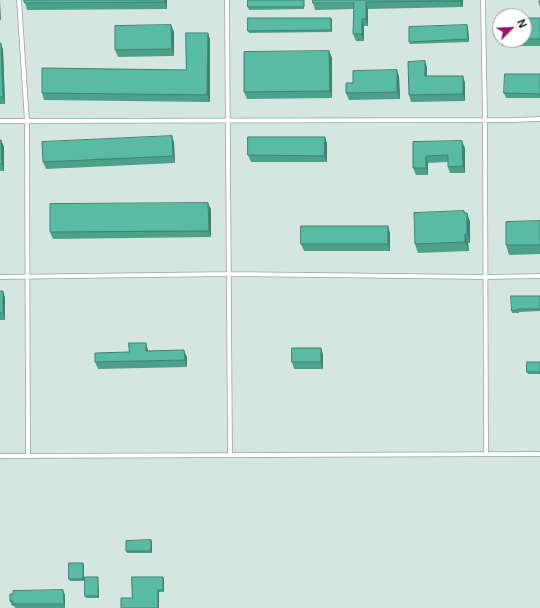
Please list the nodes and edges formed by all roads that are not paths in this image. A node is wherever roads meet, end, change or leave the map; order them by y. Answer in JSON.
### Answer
{"nodes":[{"id":1,"x":19,"y":0,"type":"edge"},
{"id":2,"x":227,"y":0,"type":"edge"},
{"id":3,"x":483,"y":0,"type":"edge"},
{"id":4,"x":540,"y":119,"type":"edge"},
{"id":5,"x":27,"y":120,"type":"junction"},
{"id":6,"x":227,"y":120,"type":"junction"},
{"id":7,"x":486,"y":120,"type":"junction"},
{"id":8,"x":0,"y":121,"type":"edge"},
{"id":9,"x":229,"y":274,"type":"junction"},
{"id":10,"x":540,"y":276,"type":"edge"},
{"id":11,"x":0,"y":277,"type":"edge"},
{"id":12,"x":27,"y":277,"type":"junction"},
{"id":13,"x":486,"y":277,"type":"junction"},
{"id":14,"x":486,"y":454,"type":"junction"},
{"id":15,"x":540,"y":454,"type":"edge"},
{"id":16,"x":230,"y":455,"type":"junction"},
{"id":17,"x":0,"y":456,"type":"edge"},
{"id":18,"x":28,"y":456,"type":"junction"}],
"edges":[{"from":1,"to":5,"type":"lane"},
{"from":2,"to":6,"type":"lane"},
{"from":3,"to":7,"type":"lane"},
{"from":4,"to":7,"type":"lane"},
{"from":5,"to":6,"type":"lane"},
{"from":5,"to":8,"type":"lane"},
{"from":5,"to":12,"type":"lane"},
{"from":6,"to":7,"type":"lane"},
{"from":6,"to":9,"type":"lane"},
{"from":7,"to":13,"type":"lane"},
{"from":9,"to":12,"type":"lane"},
{"from":9,"to":13,"type":"lane"},
{"from":9,"to":16,"type":"lane"},
{"from":10,"to":13,"type":"lane"},
{"from":11,"to":12,"type":"lane"},
{"from":12,"to":18,"type":"lane"},
{"from":13,"to":14,"type":"lane"},
{"from":14,"to":15,"type":"lane"},
{"from":14,"to":16,"type":"lane"},
{"from":16,"to":18,"type":"lane"},
{"from":17,"to":18,"type":"lane"}]}
